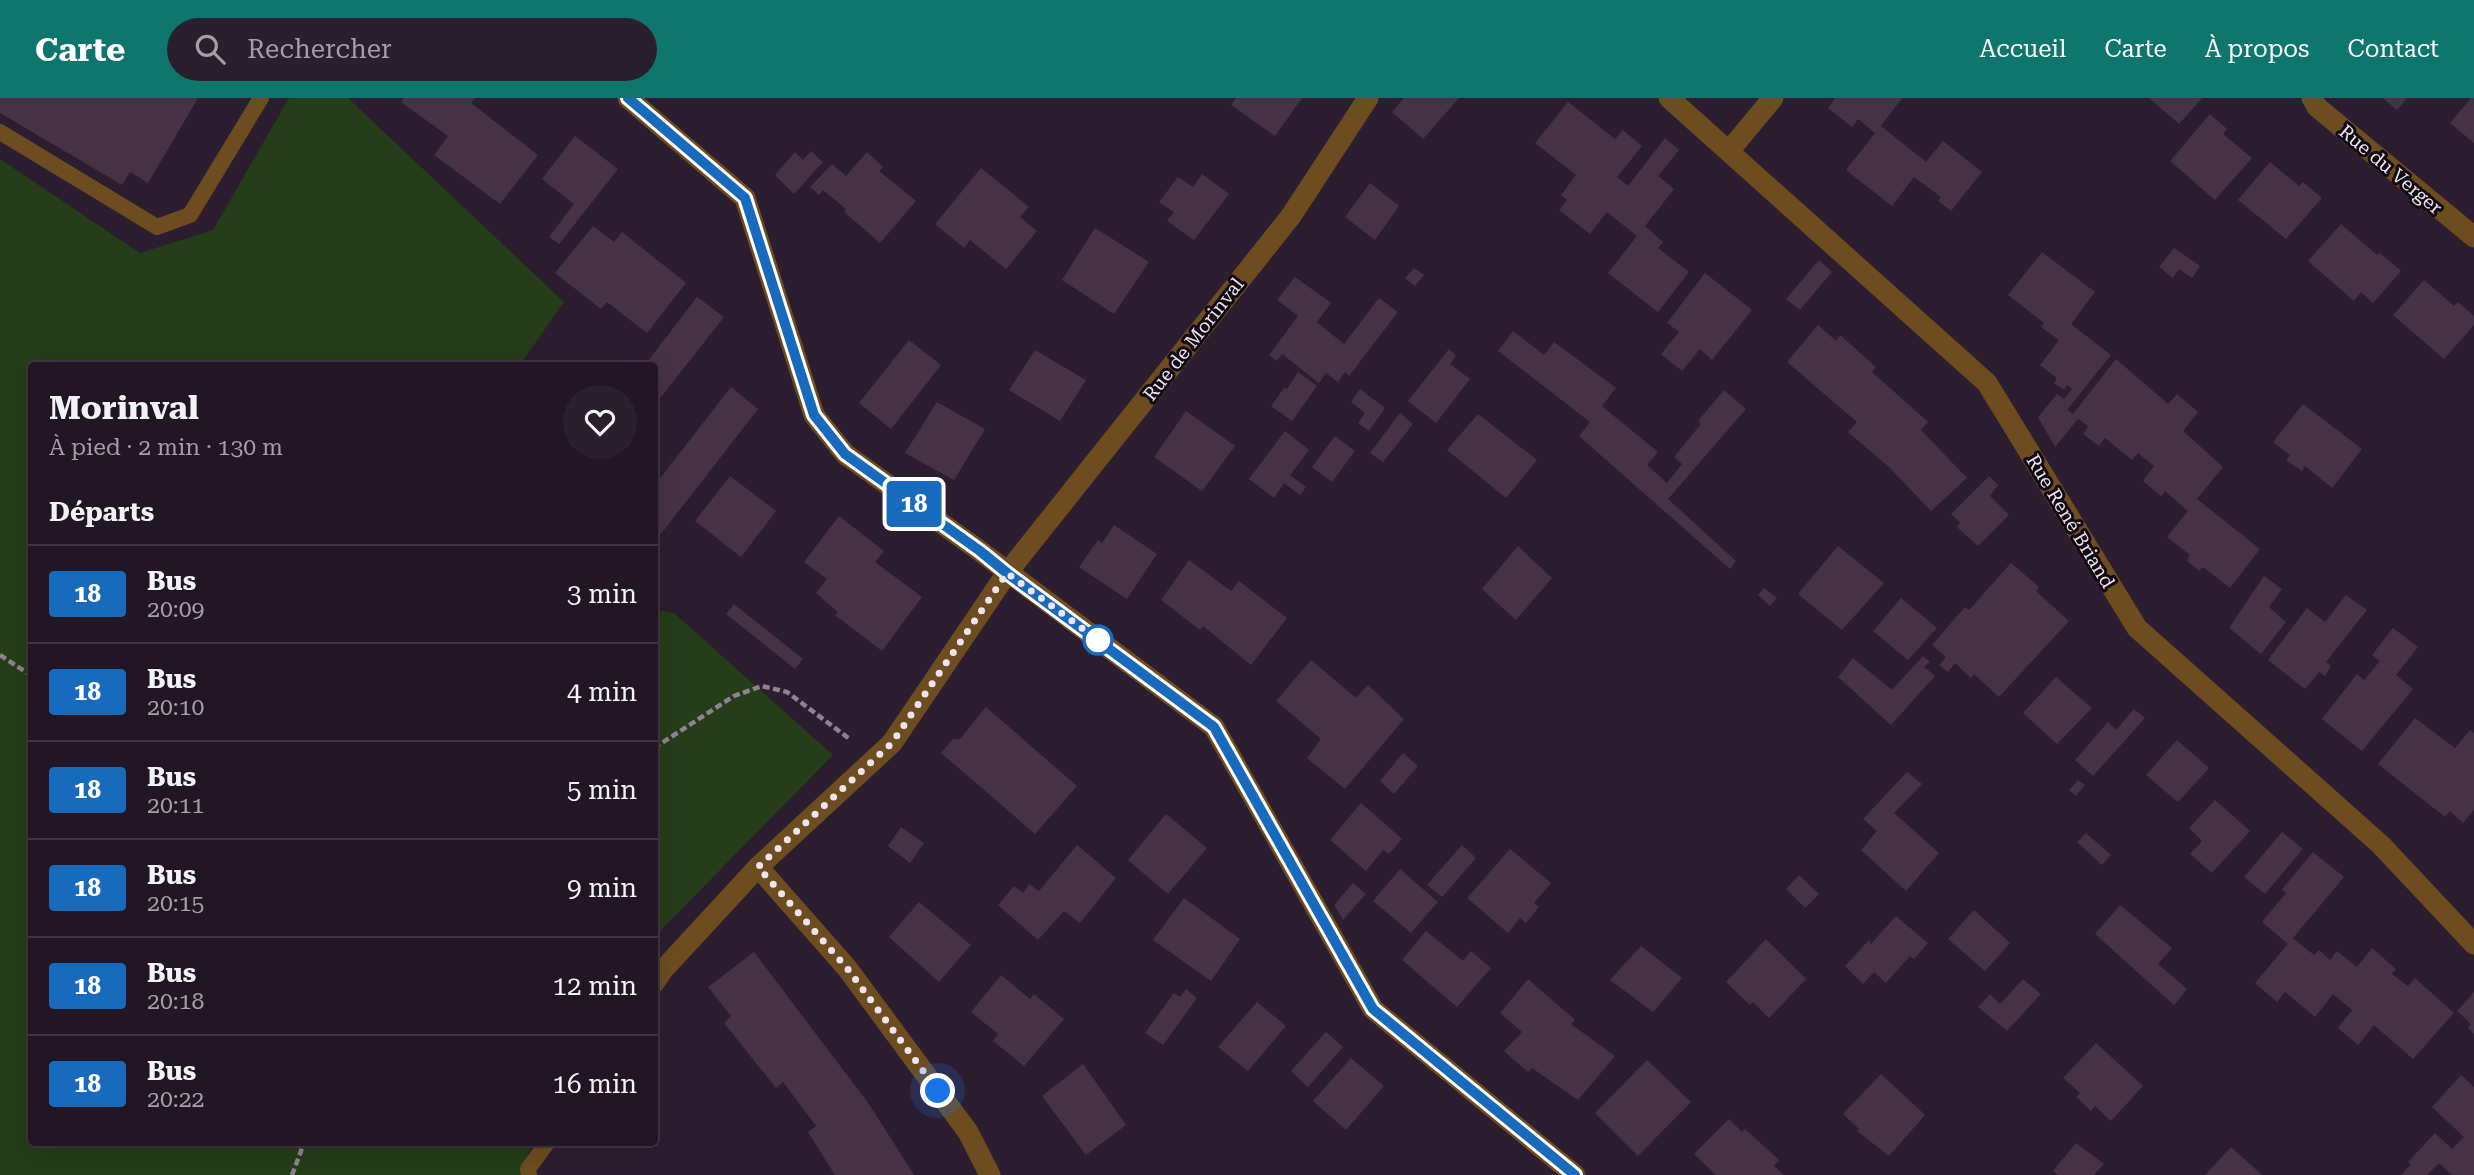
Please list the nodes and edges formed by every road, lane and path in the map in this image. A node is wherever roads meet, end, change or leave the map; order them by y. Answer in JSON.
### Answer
{"nodes":[{"id":1,"x":261,"y":98,"type":"edge"},
{"id":2,"x":628,"y":98,"type":"edge"},
{"id":3,"x":1368,"y":98,"type":"edge"},
{"id":4,"x":1670,"y":98,"type":"edge"},
{"id":5,"x":1773,"y":98,"type":"edge"},
{"id":6,"x":2312,"y":98,"type":"edge"},
{"id":7,"x":0,"y":132,"type":"edge"},
{"id":8,"x":1729,"y":151,"type":"junction"},
{"id":9,"x":2474,"y":237,"type":"edge"},
{"id":10,"x":1007,"y":573,"type":"junction"},
{"id":11,"x":0,"y":655,"type":"edge"},
{"id":12,"x":28,"y":673,"type":"edge"},
{"id":13,"x":658,"y":745,"type":"edge"},
{"id":14,"x":877,"y":758,"type":"junction"},
{"id":15,"x":758,"y":867,"type":"junction"},
{"id":16,"x":2474,"y":944,"type":"edge"},
{"id":17,"x":658,"y":978,"type":"edge"},
{"id":18,"x":303,"y":1146,"type":"edge"},
{"id":19,"x":545,"y":1146,"type":"edge"},
{"id":20,"x":292,"y":1175,"type":"edge"},
{"id":21,"x":529,"y":1175,"type":"edge"},
{"id":22,"x":990,"y":1175,"type":"edge"},
{"id":23,"x":1575,"y":1175,"type":"edge"}],
"edges":[{"from":1,"to":7,"type":"lane"},
{"from":2,"to":10,"type":"street"},
{"from":3,"to":10,"type":"street","name":"Rue de Morinval"},
{"from":4,"to":8,"type":"street","name":"Rue René Briand"},
{"from":5,"to":8,"type":"street"},
{"from":6,"to":9,"type":"street","name":"Rue du Verger"},
{"from":8,"to":16,"type":"street","name":"Rue René Briand"},
{"from":10,"to":14,"type":"street","name":"Rue de Morinval"},
{"from":10,"to":23,"type":"street"},
{"from":11,"to":12,"type":"path"},
{"from":13,"to":14,"type":"path"},
{"from":14,"to":15,"type":"street","name":"Rue de Morinval"},
{"from":15,"to":17,"type":"street","name":"Rue de Morinval"},
{"from":15,"to":22,"type":"street"},
{"from":18,"to":20,"type":"path"},
{"from":19,"to":21,"type":"lane"}]}
